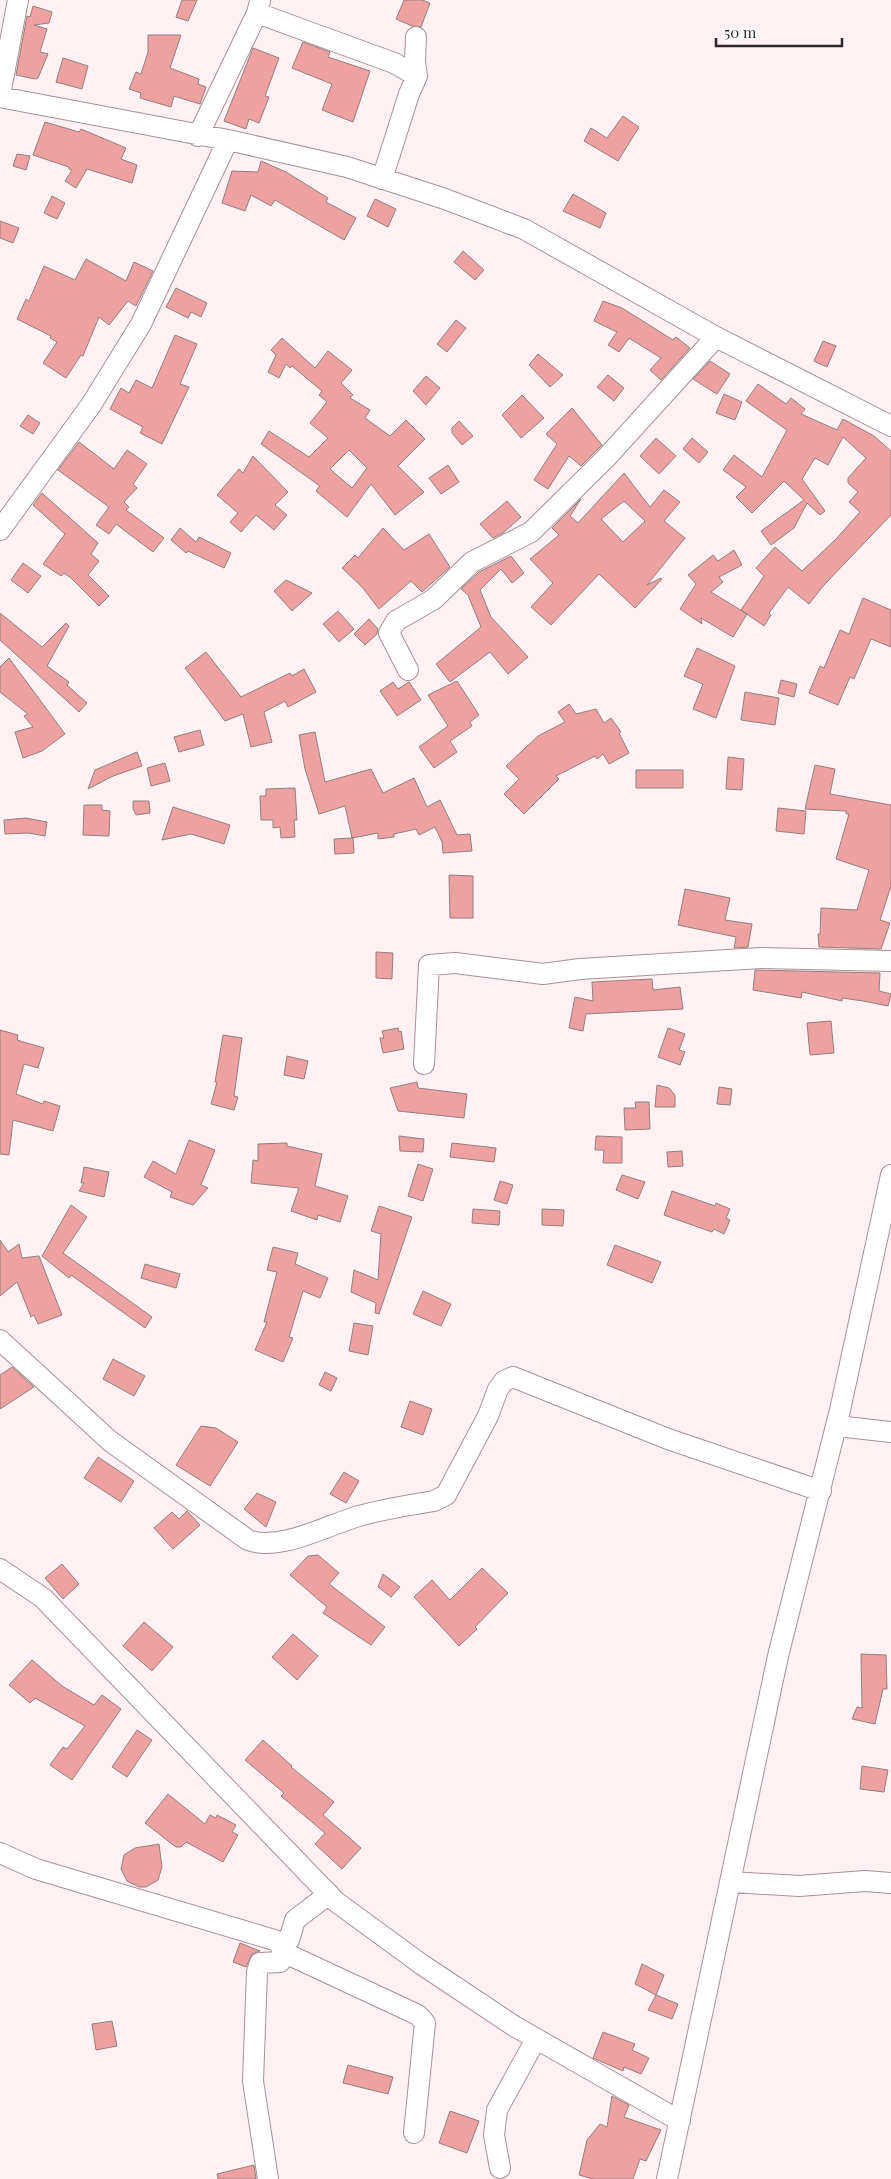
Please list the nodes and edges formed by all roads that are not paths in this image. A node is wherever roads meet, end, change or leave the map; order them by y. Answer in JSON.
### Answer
{"nodes":[{"id":1,"x":18,"y":0,"type":"edge"},
{"id":2,"x":258,"y":6,"type":"edge"},
{"id":3,"x":416,"y":37,"type":"dead end"},
{"id":4,"x":417,"y":76,"type":"junction"},
{"id":5,"x":0,"y":96,"type":"edge"},
{"id":6,"x":198,"y":136,"type":"junction"},
{"id":7,"x":228,"y":140,"type":"junction"},
{"id":8,"x":382,"y":179,"type":"junction"},
{"id":9,"x":716,"y":337,"type":"junction"},
{"id":10,"x":891,"y":426,"type":"edge"},
{"id":11,"x":0,"y":530,"type":"edge"},
{"id":12,"x":408,"y":670,"type":"dead end"},
{"id":13,"x":891,"y":961,"type":"edge"},
{"id":14,"x":424,"y":1064,"type":"dead end"},
{"id":15,"x":891,"y":1175,"type":"edge"},
{"id":16,"x":0,"y":1340,"type":"edge"},
{"id":17,"x":846,"y":1426,"type":"dead end"},
{"id":18,"x":891,"y":1432,"type":"edge"},
{"id":19,"x":821,"y":1491,"type":"junction"},
{"id":20,"x":0,"y":1568,"type":"edge"},
{"id":21,"x":0,"y":1853,"type":"edge"},
{"id":22,"x":731,"y":1882,"type":"junction"},
{"id":23,"x":891,"y":1883,"type":"edge"},
{"id":24,"x":329,"y":1894,"type":"junction"},
{"id":25,"x":283,"y":1948,"type":"junction"},
{"id":26,"x":536,"y":2039,"type":"junction"},
{"id":27,"x":680,"y":2121,"type":"junction"},
{"id":28,"x":414,"y":2133,"type":"dead end"},
{"id":29,"x":500,"y":2168,"type":"dead end"},
{"id":30,"x":268,"y":2179,"type":"edge"},
{"id":31,"x":667,"y":2179,"type":"edge"}],
"edges":[{"from":1,"to":5,"type":"street"},
{"from":2,"to":4,"type":"street"},
{"from":2,"to":6,"type":"street"},
{"from":3,"to":4,"type":"street"},
{"from":4,"to":8,"type":"street"},
{"from":5,"to":6,"type":"street"},
{"from":6,"to":7,"type":"street"},
{"from":7,"to":8,"type":"street"},
{"from":7,"to":11,"type":"street"},
{"from":8,"to":9,"type":"street"},
{"from":9,"to":10,"type":"street"},
{"from":9,"to":12,"type":"street"},
{"from":13,"to":14,"type":"street"},
{"from":15,"to":19,"type":"street"},
{"from":16,"to":19,"type":"street"},
{"from":17,"to":18,"type":"street"},
{"from":19,"to":22,"type":"street"},
{"from":20,"to":24,"type":"street"},
{"from":21,"to":25,"type":"street"},
{"from":22,"to":23,"type":"street"},
{"from":22,"to":27,"type":"street"},
{"from":24,"to":25,"type":"street"},
{"from":24,"to":26,"type":"street"},
{"from":25,"to":28,"type":"street"},
{"from":25,"to":30,"type":"street"},
{"from":26,"to":27,"type":"street"},
{"from":26,"to":29,"type":"street"},
{"from":27,"to":31,"type":"street"}]}
